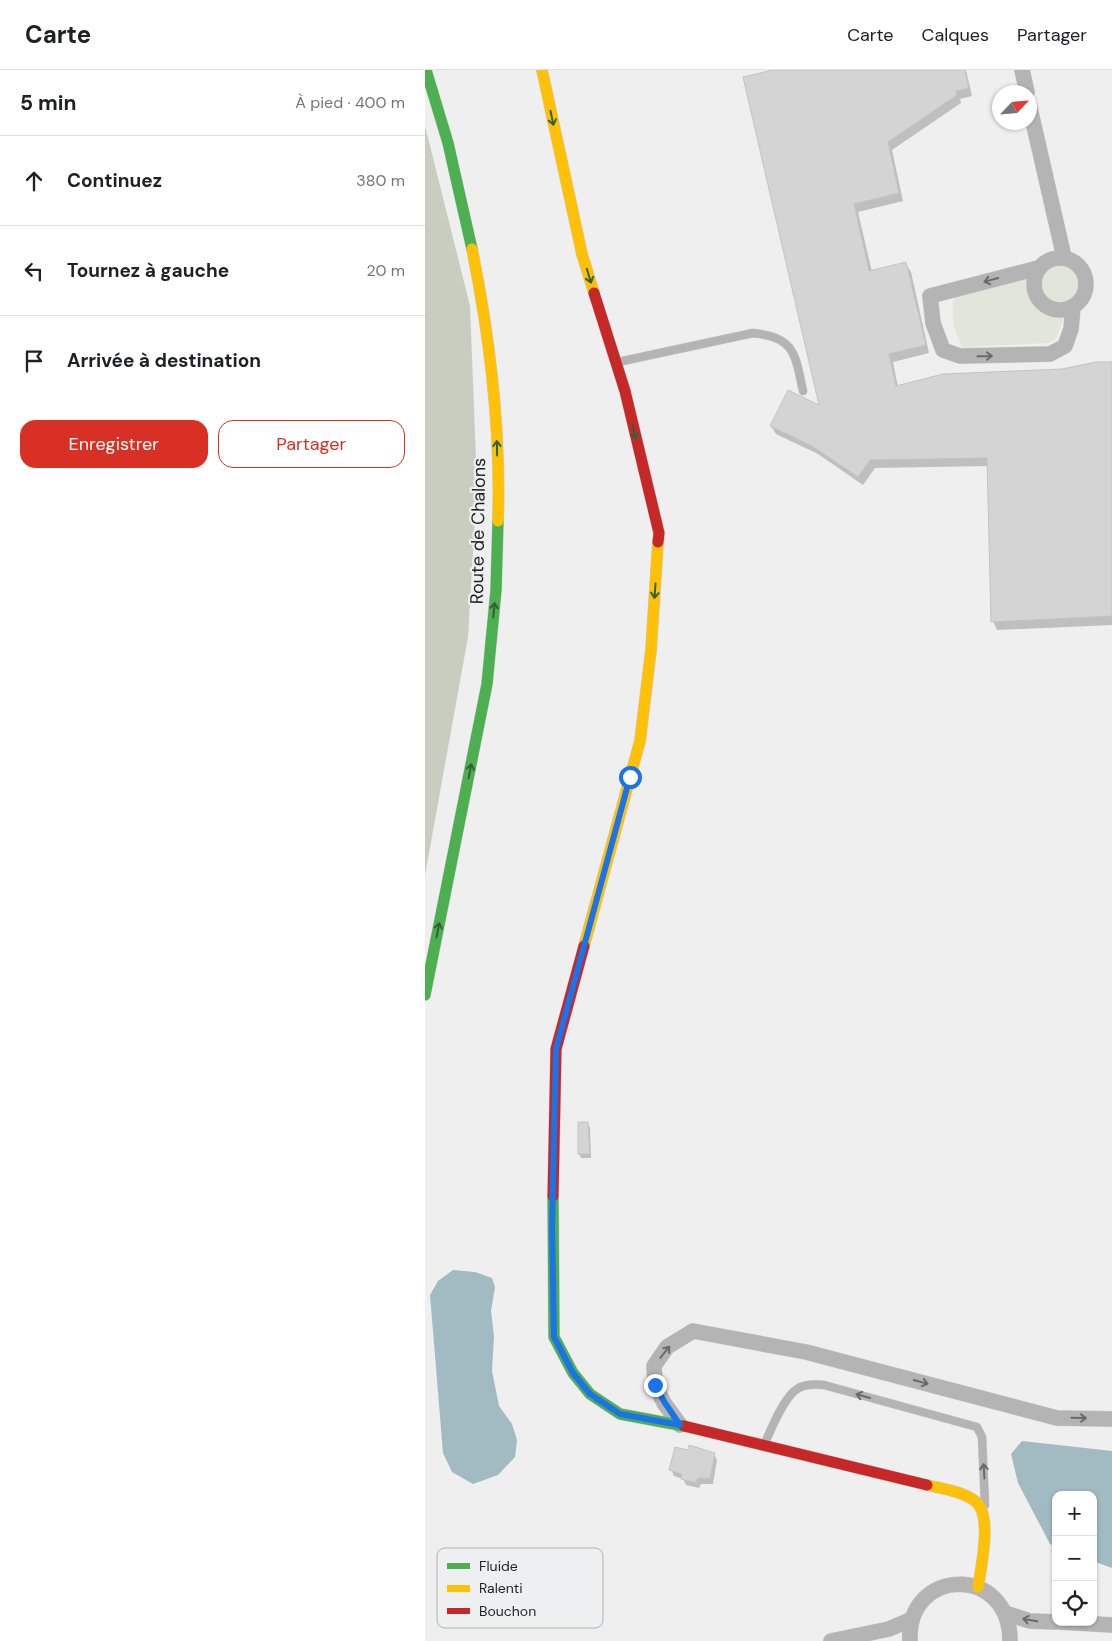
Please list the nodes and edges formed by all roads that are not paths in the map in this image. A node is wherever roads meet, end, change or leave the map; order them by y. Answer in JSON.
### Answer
{"nodes":[{"id":1,"x":426,"y":70,"type":"edge"},
{"id":2,"x":542,"y":70,"type":"edge"},
{"id":3,"x":1022,"y":70,"type":"edge"},
{"id":4,"x":1025,"y":85,"type":"edge"},
{"id":5,"x":1035,"y":130,"type":"edge"},
{"id":6,"x":1064,"y":257,"type":"junction"},
{"id":7,"x":1038,"y":268,"type":"junction"},
{"id":8,"x":1073,"y":307,"type":"junction"},
{"id":9,"x":616,"y":363,"type":"junction"},
{"id":10,"x":803,"y":391,"type":"dead end"},
{"id":11,"x":425,"y":995,"type":"edge"},
{"id":12,"x":1112,"y":1419,"type":"edge"},
{"id":13,"x":680,"y":1425,"type":"junction"},
{"id":14,"x":765,"y":1444,"type":"junction"},
{"id":15,"x":985,"y":1519,"type":"junction"},
{"id":16,"x":978,"y":1587,"type":"junction"},
{"id":17,"x":1005,"y":1613,"type":"junction"},
{"id":18,"x":912,"y":1619,"type":"junction"},
{"id":19,"x":1052,"y":1622,"type":"edge"},
{"id":20,"x":1097,"y":1623,"type":"edge"},
{"id":21,"x":1112,"y":1624,"type":"edge"},
{"id":22,"x":831,"y":1641,"type":"edge"},
{"id":23,"x":910,"y":1641,"type":"edge"},
{"id":24,"x":1010,"y":1641,"type":"edge"}],
"edges":[{"from":11,"to":1,"type":"street","name":"Route de Chalons","one_way":true},
{"from":2,"to":9,"type":"street","one_way":true},
{"from":3,"to":4,"type":"street"},
{"from":5,"to":6,"type":"street"},
{"from":6,"to":7,"type":"street"},
{"from":6,"to":8,"type":"street"},
{"from":7,"to":8,"type":"street"},
{"from":7,"to":8,"type":"street","one_way":true},
{"from":9,"to":10,"type":"lane"},
{"from":9,"to":13,"type":"street","one_way":true},
{"from":13,"to":12,"type":"street","one_way":true},
{"from":13,"to":14,"type":"street"},
{"from":14,"to":15,"type":"street"},
{"from":15,"to":14,"type":"lane","one_way":true},
{"from":15,"to":16,"type":"street"},
{"from":16,"to":17,"type":"street"},
{"from":16,"to":18,"type":"street"},
{"from":19,"to":17,"type":"street","one_way":true},
{"from":17,"to":24,"type":"street"},
{"from":18,"to":22,"type":"street"},
{"from":18,"to":23,"type":"street"},
{"from":20,"to":21,"type":"street"}]}
